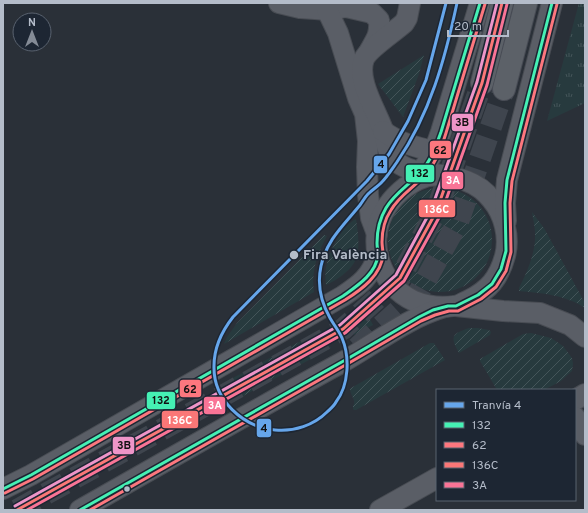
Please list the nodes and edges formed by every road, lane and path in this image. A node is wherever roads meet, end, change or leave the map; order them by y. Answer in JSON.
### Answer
{"nodes":[{"id":1,"x":279,"y":3,"type":"edge"},
{"id":2,"x":410,"y":3,"type":"edge"},
{"id":3,"x":480,"y":3,"type":"edge"},
{"id":4,"x":502,"y":3,"type":"edge"},
{"id":5,"x":526,"y":3,"type":"edge"},
{"id":6,"x":552,"y":3,"type":"edge"},
{"id":7,"x":327,"y":6,"type":"edge"},
{"id":8,"x":369,"y":52,"type":"junction"},
{"id":9,"x":482,"y":83,"type":"tunnel mouth"},
{"id":10,"x":504,"y":90,"type":"tunnel mouth"},
{"id":11,"x":383,"y":131,"type":"junction"},
{"id":12,"x":434,"y":150,"type":"junction"},
{"id":13,"x":415,"y":178,"type":"junction"},
{"id":14,"x":506,"y":233,"type":"junction"},
{"id":15,"x":377,"y":234,"type":"junction"},
{"id":16,"x":378,"y":256,"type":"junction"},
{"id":17,"x":452,"y":306,"type":"junction"},
{"id":18,"x":585,"y":337,"type":"edge"},
{"id":19,"x":585,"y":394,"type":"edge"},
{"id":20,"x":576,"y":399,"type":"edge"},
{"id":21,"x":576,"y":419,"type":"edge"},
{"id":22,"x":585,"y":435,"type":"edge"},
{"id":23,"x":436,"y":479,"type":"edge"},
{"id":24,"x":3,"y":489,"type":"edge"},
{"id":25,"x":80,"y":510,"type":"edge"},
{"id":26,"x":380,"y":510,"type":"edge"}],
"edges":[{"from":1,"to":7,"type":"street"},
{"from":2,"to":8,"type":"street"},
{"from":3,"to":12,"type":"street"},
{"from":4,"to":9,"type":"main road"},
{"from":5,"to":10,"type":"main road"},
{"from":6,"to":14,"type":"street"},
{"from":7,"to":8,"type":"street"},
{"from":7,"to":15,"type":"street"},
{"from":8,"to":11,"type":"street"},
{"from":11,"to":12,"type":"street"},
{"from":11,"to":13,"type":"street"},
{"from":12,"to":13,"type":"street"},
{"from":13,"to":14,"type":"street"},
{"from":13,"to":15,"type":"street"},
{"from":14,"to":17,"type":"street"},
{"from":15,"to":16,"type":"street"},
{"from":16,"to":17,"type":"street"},
{"from":16,"to":24,"type":"street"},
{"from":17,"to":18,"type":"street"},
{"from":17,"to":25,"type":"street"},
{"from":19,"to":20,"type":"street"},
{"from":21,"to":22,"type":"street"},
{"from":23,"to":26,"type":"street"}]}
